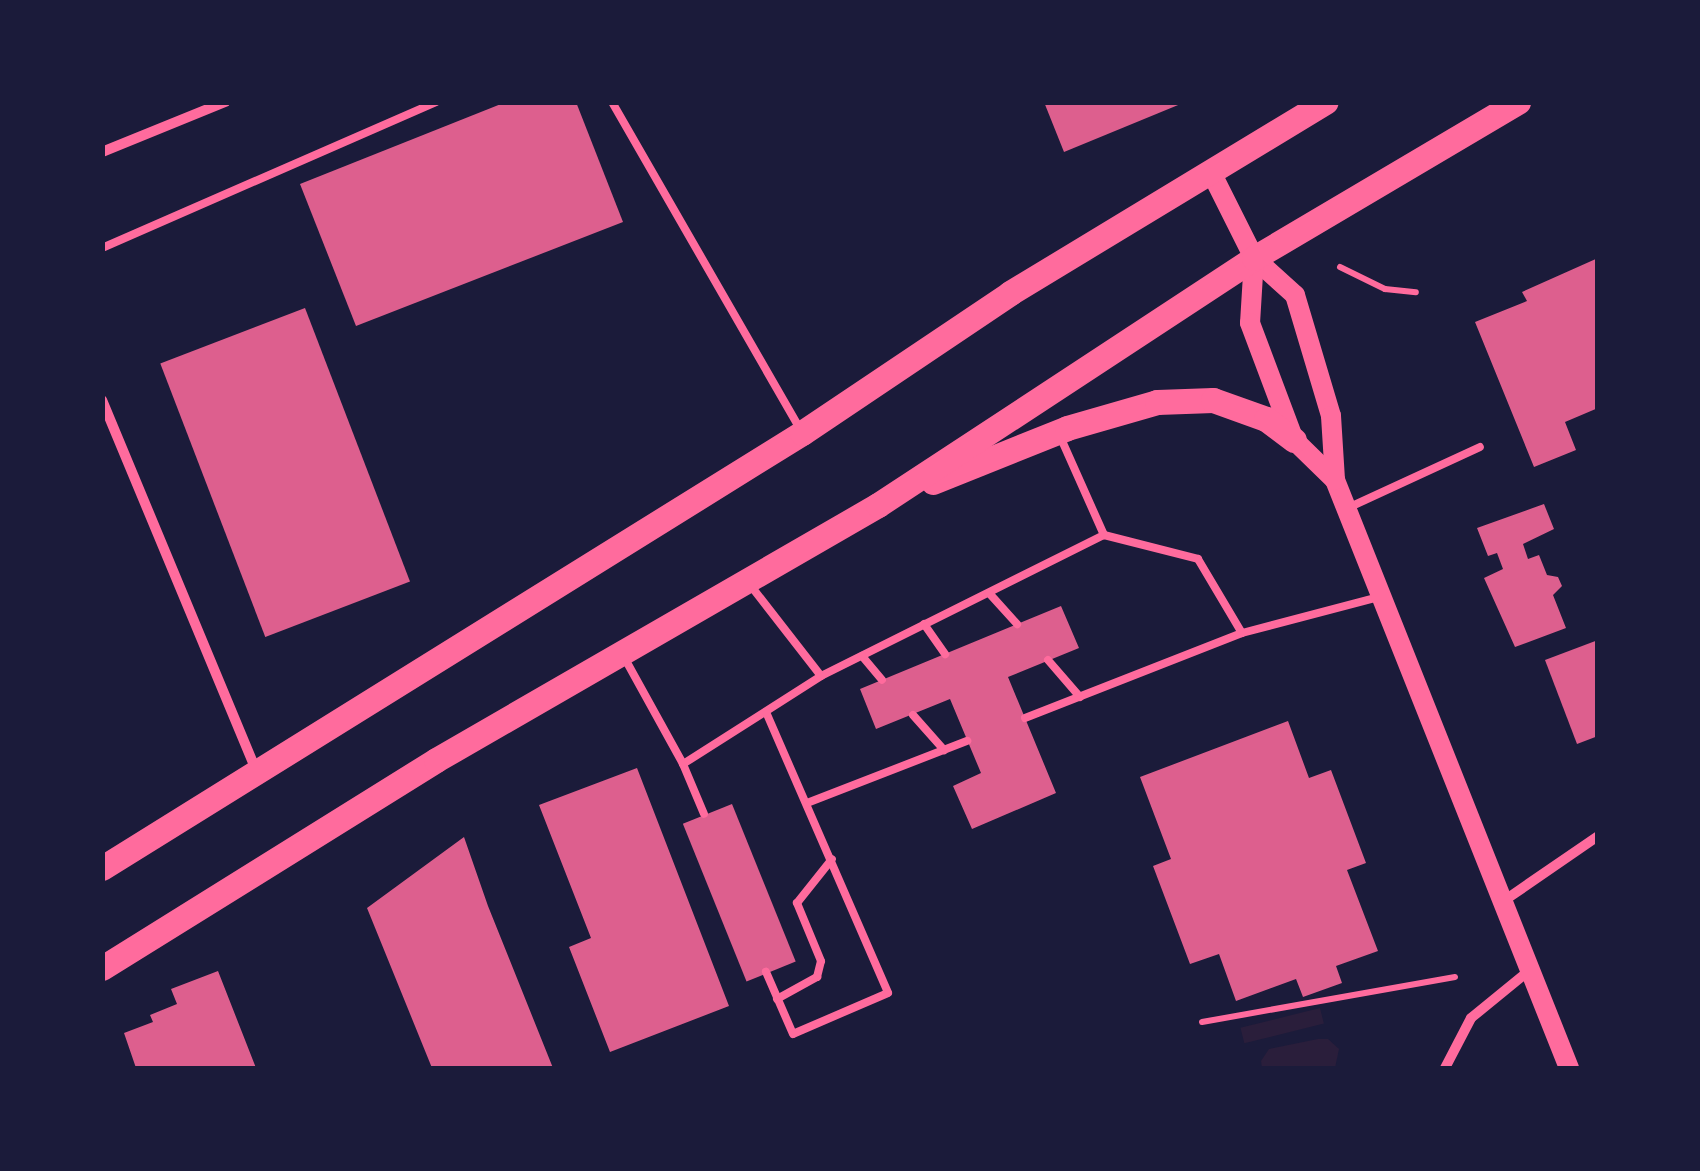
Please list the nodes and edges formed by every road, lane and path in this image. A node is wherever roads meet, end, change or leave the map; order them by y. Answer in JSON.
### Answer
{"nodes":[{"id":1,"x":225,"y":102,"type":"edge"},
{"id":2,"x":436,"y":102,"type":"edge"},
{"id":3,"x":612,"y":102,"type":"edge"},
{"id":4,"x":1326,"y":102,"type":"edge"},
{"id":5,"x":1518,"y":102,"type":"edge"},
{"id":6,"x":102,"y":152,"type":"edge"},
{"id":7,"x":1212,"y":172,"type":"junction"},
{"id":8,"x":102,"y":248,"type":"edge"},
{"id":9,"x":1254,"y":258,"type":"junction"},
{"id":10,"x":1340,"y":267,"type":"dead end"},
{"id":11,"x":1416,"y":292,"type":"dead end"},
{"id":12,"x":102,"y":400,"type":"edge"},
{"id":13,"x":1058,"y":431,"type":"junction"},
{"id":14,"x":802,"y":433,"type":"junction"},
{"id":15,"x":1294,"y":440,"type":"junction"},
{"id":16,"x":1480,"y":447,"type":"dead end"},
{"id":17,"x":1334,"y":480,"type":"junction"},
{"id":18,"x":878,"y":505,"type":"junction"},
{"id":19,"x":1346,"y":509,"type":"junction"},
{"id":20,"x":1104,"y":535,"type":"junction"},
{"id":21,"x":748,"y":582,"type":"junction"},
{"id":22,"x":989,"y":592,"type":"junction"},
{"id":23,"x":1380,"y":597,"type":"junction"},
{"id":24,"x":924,"y":624,"type":"junction"},
{"id":25,"x":1018,"y":624,"type":"dead end"},
{"id":26,"x":1242,"y":634,"type":"junction"},
{"id":27,"x":621,"y":653,"type":"junction"},
{"id":28,"x":945,"y":654,"type":"dead end"},
{"id":29,"x":862,"y":656,"type":"junction"},
{"id":30,"x":1048,"y":660,"type":"dead end"},
{"id":31,"x":822,"y":676,"type":"junction"},
{"id":32,"x":882,"y":680,"type":"dead end"},
{"id":33,"x":1080,"y":696,"type":"junction"},
{"id":34,"x":766,"y":712,"type":"junction"},
{"id":35,"x":913,"y":714,"type":"dead end"},
{"id":36,"x":1025,"y":718,"type":"dead end"},
{"id":37,"x":967,"y":741,"type":"dead end"},
{"id":38,"x":944,"y":750,"type":"junction"},
{"id":39,"x":683,"y":764,"type":"junction"},
{"id":40,"x":258,"y":773,"type":"junction"},
{"id":41,"x":807,"y":803,"type":"junction"},
{"id":42,"x":704,"y":814,"type":"dead end"},
{"id":43,"x":1598,"y":836,"type":"edge"},
{"id":44,"x":832,"y":860,"type":"junction"},
{"id":45,"x":102,"y":868,"type":"edge"},
{"id":46,"x":1505,"y":900,"type":"junction"},
{"id":47,"x":102,"y":968,"type":"edge"},
{"id":48,"x":1531,"y":969,"type":"junction"},
{"id":49,"x":766,"y":972,"type":"dead end"},
{"id":50,"x":1455,"y":977,"type":"dead end"},
{"id":51,"x":776,"y":999,"type":"junction"},
{"id":52,"x":1202,"y":1022,"type":"dead end"},
{"id":53,"x":1445,"y":1068,"type":"edge"},
{"id":54,"x":1569,"y":1068,"type":"edge"}],
"edges":[{"from":1,"to":6,"type":"street"},
{"from":2,"to":8,"type":"lane"},
{"from":3,"to":14,"type":"lane"},
{"from":4,"to":7,"type":"main road"},
{"from":5,"to":9,"type":"main road"},
{"from":7,"to":9,"type":"main road"},
{"from":7,"to":14,"type":"main road"},
{"from":9,"to":15,"type":"main road"},
{"from":9,"to":17,"type":"main road"},
{"from":9,"to":18,"type":"main road"},
{"from":10,"to":11,"type":"path"},
{"from":12,"to":40,"type":"street"},
{"from":13,"to":15,"type":"main road"},
{"from":13,"to":18,"type":"main road"},
{"from":13,"to":20,"type":"lane"},
{"from":14,"to":40,"type":"main road"},
{"from":15,"to":17,"type":"main road"},
{"from":16,"to":19,"type":"lane"},
{"from":17,"to":19,"type":"main road"},
{"from":18,"to":21,"type":"main road"},
{"from":19,"to":23,"type":"main road"},
{"from":20,"to":22,"type":"lane"},
{"from":20,"to":26,"type":"lane"},
{"from":21,"to":27,"type":"main road"},
{"from":21,"to":31,"type":"lane"},
{"from":22,"to":24,"type":"lane"},
{"from":22,"to":25,"type":"lane"},
{"from":23,"to":26,"type":"lane"},
{"from":23,"to":46,"type":"main road"},
{"from":24,"to":28,"type":"lane"},
{"from":24,"to":29,"type":"lane"},
{"from":26,"to":33,"type":"lane"},
{"from":27,"to":39,"type":"lane"},
{"from":27,"to":47,"type":"main road"},
{"from":29,"to":31,"type":"lane"},
{"from":29,"to":32,"type":"lane"},
{"from":30,"to":33,"type":"lane"},
{"from":31,"to":34,"type":"lane"},
{"from":33,"to":36,"type":"lane"},
{"from":34,"to":39,"type":"lane"},
{"from":34,"to":41,"type":"lane"},
{"from":35,"to":38,"type":"lane"},
{"from":37,"to":38,"type":"lane"},
{"from":38,"to":41,"type":"lane"},
{"from":39,"to":42,"type":"lane"},
{"from":40,"to":45,"type":"main road"},
{"from":41,"to":44,"type":"lane"},
{"from":43,"to":46,"type":"street"},
{"from":44,"to":51,"type":"lane"},
{"from":44,"to":51,"type":"lane"},
{"from":46,"to":48,"type":"main road"},
{"from":48,"to":53,"type":"street"},
{"from":48,"to":54,"type":"main road"},
{"from":49,"to":51,"type":"lane"},
{"from":50,"to":52,"type":"path"}]}
